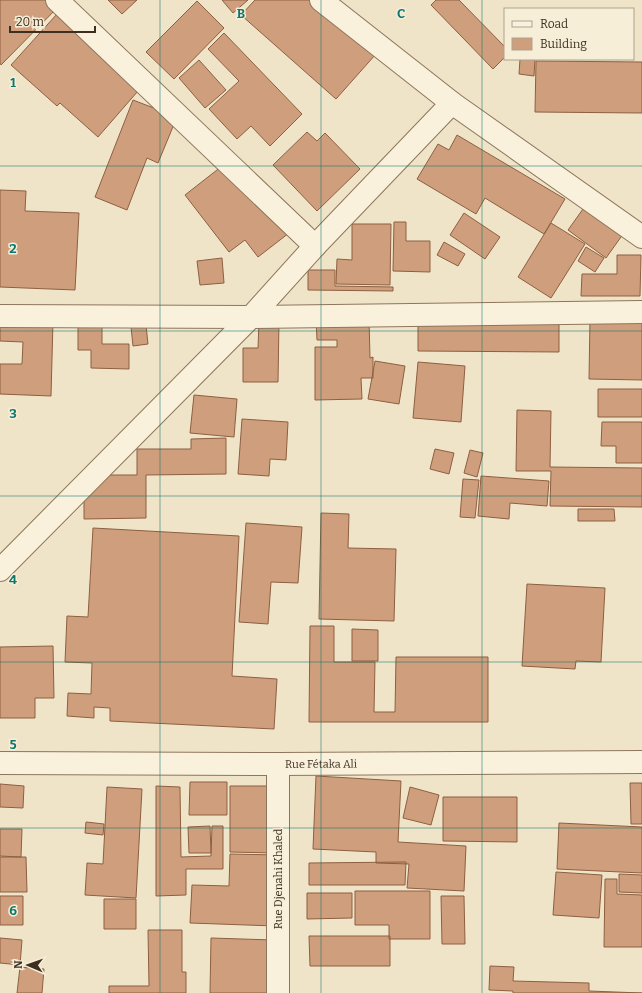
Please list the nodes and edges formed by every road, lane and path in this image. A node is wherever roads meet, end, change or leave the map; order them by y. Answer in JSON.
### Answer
{"nodes":[{"id":1,"x":57,"y":0,"type":"edge"},
{"id":2,"x":321,"y":0,"type":"edge"},
{"id":3,"x":452,"y":103,"type":"junction"},
{"id":4,"x":642,"y":237,"type":"edge"},
{"id":5,"x":315,"y":246,"type":"junction"},
{"id":6,"x":642,"y":312,"type":"edge"},
{"id":7,"x":0,"y":316,"type":"edge"},
{"id":8,"x":252,"y":317,"type":"junction"},
{"id":9,"x":0,"y":570,"type":"edge"},
{"id":10,"x":642,"y":762,"type":"edge"},
{"id":11,"x":0,"y":763,"type":"edge"},
{"id":12,"x":278,"y":764,"type":"junction"},
{"id":13,"x":278,"y":993,"type":"edge"}],
"edges":[{"from":1,"to":5,"type":"street"},
{"from":2,"to":3,"type":"street"},
{"from":3,"to":4,"type":"street"},
{"from":3,"to":5,"type":"street"},
{"from":5,"to":8,"type":"street"},
{"from":6,"to":8,"type":"street"},
{"from":7,"to":8,"type":"street"},
{"from":8,"to":9,"type":"street"},
{"from":10,"to":12,"type":"street","name":"Rue Fétaka Ali"},
{"from":11,"to":12,"type":"street","name":"Rue Fétaka Ali"},
{"from":12,"to":13,"type":"street","name":"Rue Djenahi Khaled"}]}
